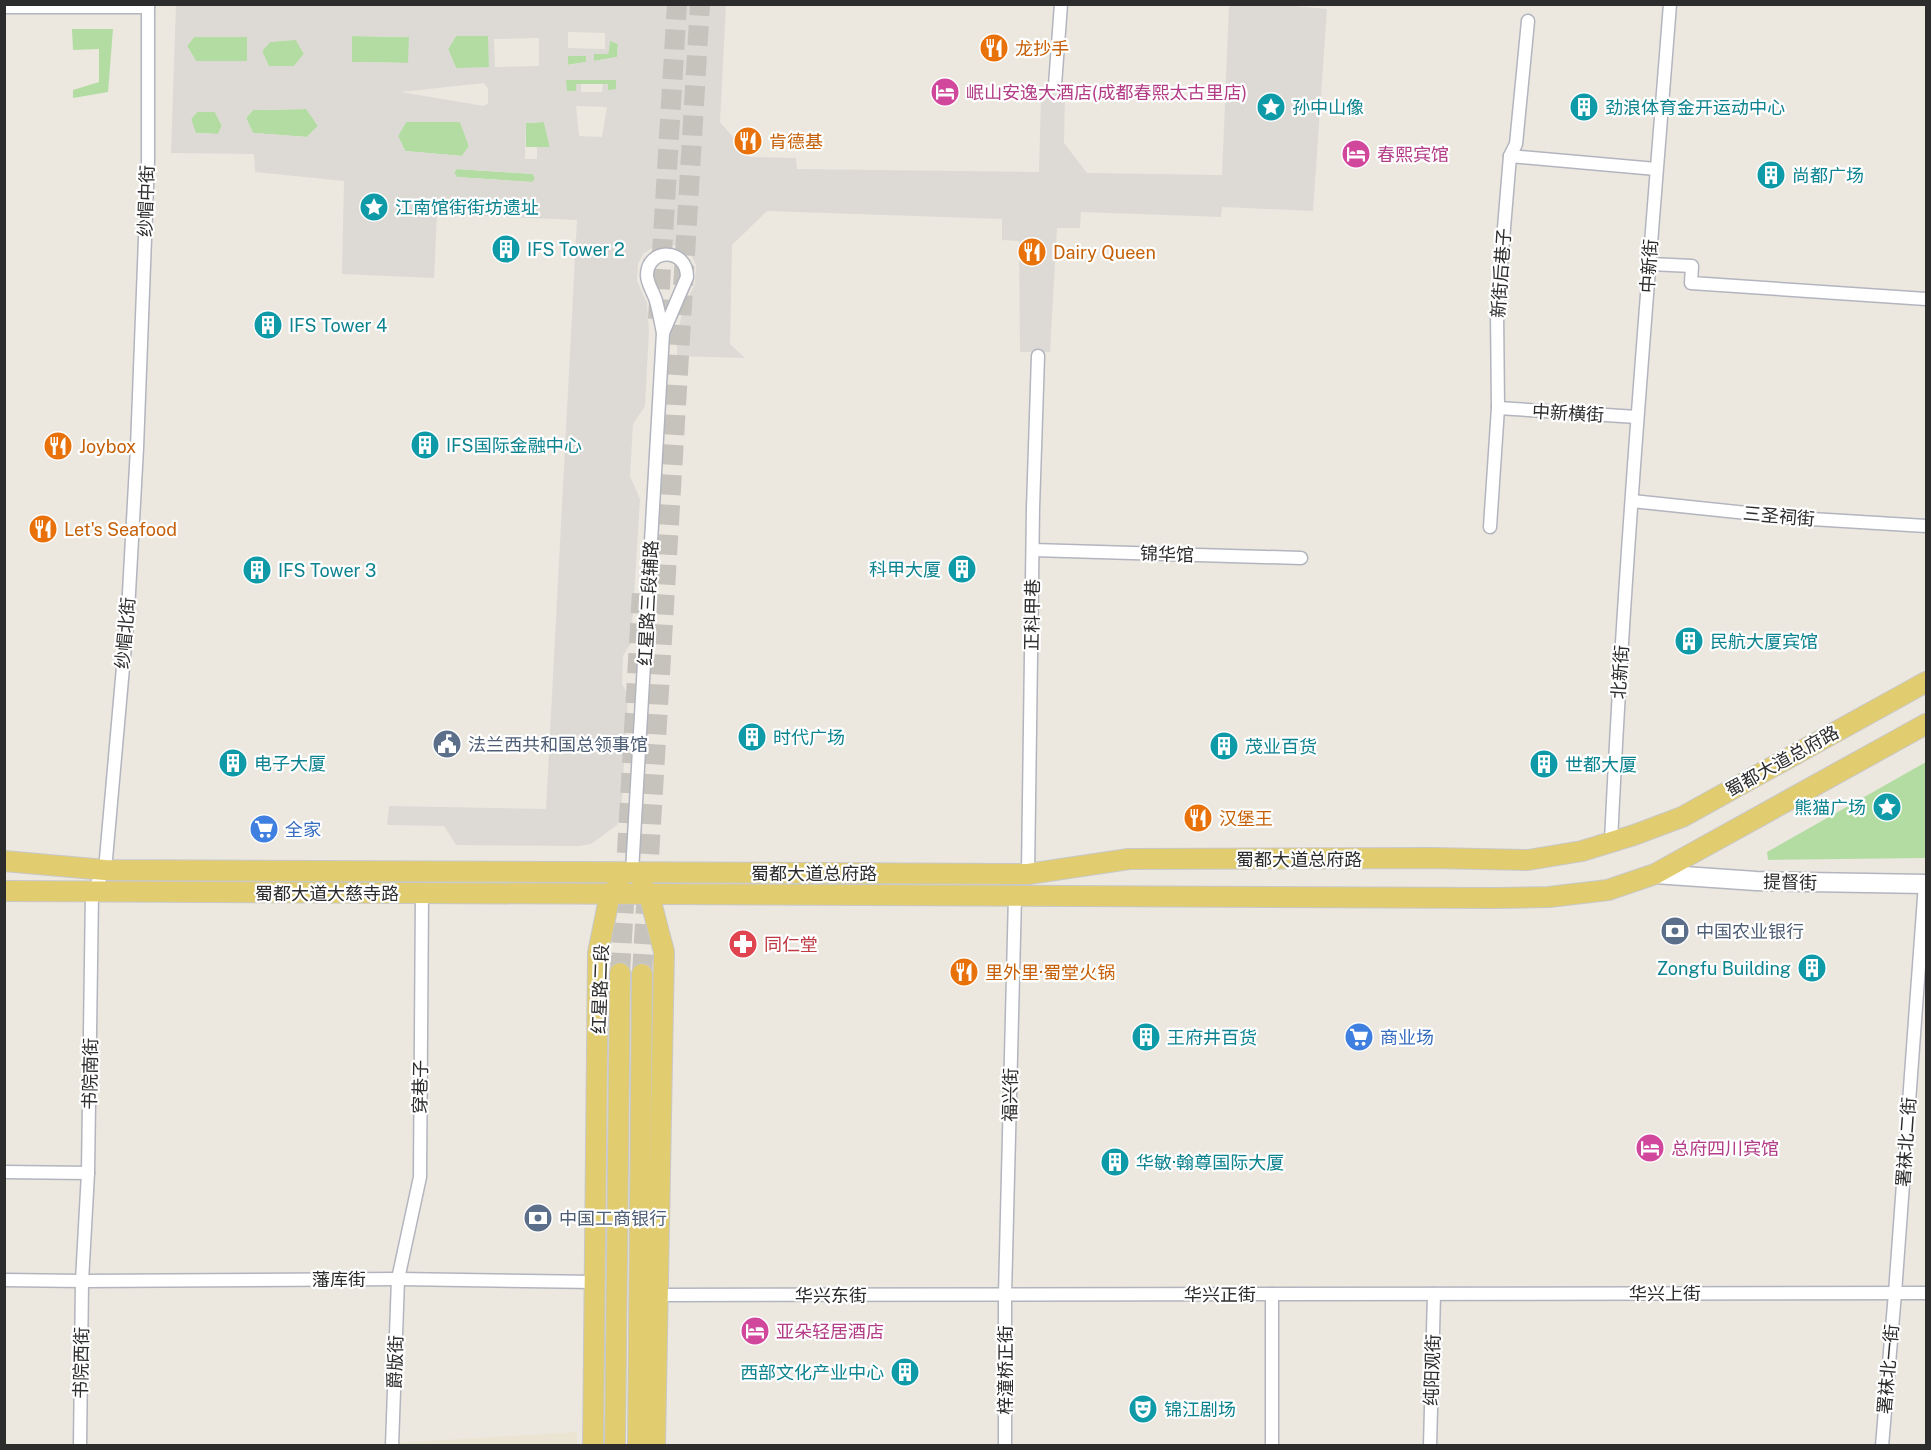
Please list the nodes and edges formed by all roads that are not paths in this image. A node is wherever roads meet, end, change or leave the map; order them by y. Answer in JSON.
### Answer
{"nodes":[{"id":1,"x":1061,"y":4,"type":"edge"},
{"id":2,"x":1670,"y":4,"type":"edge"},
{"id":3,"x":148,"y":6,"type":"edge"},
{"id":4,"x":4,"y":7,"type":"edge"},
{"id":5,"x":1528,"y":21,"type":"dead end"},
{"id":6,"x":1055,"y":85,"type":"dead end"},
{"id":7,"x":1510,"y":156,"type":"junction"},
{"id":8,"x":1656,"y":169,"type":"junction"},
{"id":9,"x":1650,"y":264,"type":"junction"},
{"id":10,"x":1926,"y":299,"type":"edge"},
{"id":11,"x":663,"y":333,"type":"junction"},
{"id":12,"x":1038,"y":356,"type":"dead end"},
{"id":13,"x":138,"y":395,"type":"joint"},
{"id":14,"x":1498,"y":408,"type":"junction"},
{"id":15,"x":1637,"y":417,"type":"junction"},
{"id":16,"x":1632,"y":501,"type":"junction"},
{"id":17,"x":1926,"y":526,"type":"edge"},
{"id":18,"x":1490,"y":527,"type":"dead end"},
{"id":19,"x":1033,"y":550,"type":"junction"},
{"id":20,"x":1301,"y":558,"type":"dead end"},
{"id":21,"x":1926,"y":682,"type":"edge"},
{"id":22,"x":1926,"y":724,"type":"edge"},
{"id":23,"x":1611,"y":843,"type":"junction"},
{"id":24,"x":4,"y":861,"type":"edge"},
{"id":25,"x":105,"y":870,"type":"junction"},
{"id":26,"x":632,"y":872,"type":"junction"},
{"id":27,"x":1028,"y":874,"type":"junction"},
{"id":28,"x":1654,"y":874,"type":"junction"},
{"id":29,"x":1925,"y":884,"type":"edge"},
{"id":30,"x":4,"y":891,"type":"edge"},
{"id":31,"x":92,"y":892,"type":"junction"},
{"id":32,"x":422,"y":893,"type":"junction"},
{"id":33,"x":610,"y":894,"type":"junction"},
{"id":34,"x":649,"y":894,"type":"junction"},
{"id":35,"x":1015,"y":896,"type":"junction"},
{"id":36,"x":620,"y":973,"type":"tunnel mouth"},
{"id":37,"x":642,"y":974,"type":"tunnel mouth"},
{"id":38,"x":4,"y":1172,"type":"edge"},
{"id":39,"x":88,"y":1173,"type":"junction"},
{"id":40,"x":398,"y":1279,"type":"junction"},
{"id":41,"x":4,"y":1280,"type":"edge"},
{"id":42,"x":82,"y":1281,"type":"junction"},
{"id":43,"x":595,"y":1282,"type":"junction"},
{"id":44,"x":1895,"y":1293,"type":"junction"},
{"id":45,"x":1926,"y":1293,"type":"edge"},
{"id":46,"x":1272,"y":1294,"type":"junction"},
{"id":47,"x":1434,"y":1294,"type":"junction"},
{"id":48,"x":657,"y":1295,"type":"junction"},
{"id":49,"x":1005,"y":1295,"type":"junction"},
{"id":50,"x":80,"y":1446,"type":"edge"},
{"id":51,"x":392,"y":1446,"type":"edge"},
{"id":52,"x":592,"y":1446,"type":"edge"},
{"id":53,"x":615,"y":1446,"type":"edge"},
{"id":54,"x":638,"y":1446,"type":"edge"},
{"id":55,"x":655,"y":1446,"type":"edge"},
{"id":56,"x":1005,"y":1446,"type":"edge"},
{"id":57,"x":1272,"y":1446,"type":"edge"},
{"id":58,"x":1430,"y":1446,"type":"edge"},
{"id":59,"x":1882,"y":1446,"type":"edge"}],
"edges":[{"from":1,"to":6,"type":"street"},
{"from":2,"to":8,"type":"street","name":"中新街"},
{"from":3,"to":4,"type":"street"},
{"from":3,"to":13,"type":"street","name":"纱帽中街"},
{"from":5,"to":7,"type":"street","name":"新街后巷子"},
{"from":7,"to":8,"type":"street"},
{"from":7,"to":14,"type":"street","name":"新街后巷子"},
{"from":8,"to":9,"type":"street","name":"中新街"},
{"from":9,"to":10,"type":"street"},
{"from":9,"to":15,"type":"street","name":"中新街"},
{"from":11,"to":11,"type":"street","name":"红星路三段辅路"},
{"from":11,"to":26,"type":"street","name":"红星路三段辅路"},
{"from":12,"to":19,"type":"street","name":"正科甲巷"},
{"from":13,"to":25,"type":"street","name":"纱帽北街"},
{"from":14,"to":15,"type":"street","name":"中新横街"},
{"from":14,"to":18,"type":"street","name":"新街后巷子"},
{"from":15,"to":16,"type":"street","name":"中新街"},
{"from":16,"to":17,"type":"street","name":"三圣祠街"},
{"from":16,"to":23,"type":"street","name":"北新街"},
{"from":19,"to":20,"type":"street","name":"锦华馆"},
{"from":19,"to":27,"type":"street","name":"正科甲巷"},
{"from":21,"to":23,"type":"main road","name":"蜀都大道总府路"},
{"from":22,"to":28,"type":"main road","name":"蜀都大道总府路"},
{"from":23,"to":27,"type":"main road","name":"蜀都大道总府路"},
{"from":24,"to":25,"type":"main road","name":"蜀都大道大慈寺路"},
{"from":25,"to":26,"type":"main road","name":"蜀都大道大慈寺路"},
{"from":25,"to":31,"type":"street","name":"书院南街"},
{"from":26,"to":27,"type":"main road","name":"蜀都大道总府路"},
{"from":26,"to":33,"type":"main road"},
{"from":26,"to":34,"type":"main road"},
{"from":28,"to":29,"type":"main road","name":"提督街"},
{"from":28,"to":35,"type":"main road","name":"蜀都大道总府路"},
{"from":29,"to":44,"type":"street","name":"署袜北二街"},
{"from":30,"to":31,"type":"main road","name":"蜀都大道大慈寺路"},
{"from":31,"to":32,"type":"main road","name":"蜀都大道大慈寺路"},
{"from":31,"to":39,"type":"street","name":"书院南街"},
{"from":32,"to":33,"type":"main road","name":"蜀都大道大慈寺路"},
{"from":32,"to":40,"type":"street","name":"穿巷子"},
{"from":33,"to":34,"type":"main road","name":"蜀都大道大慈寺路"},
{"from":33,"to":43,"type":"main road","name":"红星路二段"},
{"from":34,"to":35,"type":"main road","name":"蜀都大道总府路"},
{"from":34,"to":48,"type":"main road"},
{"from":35,"to":49,"type":"street","name":"福兴街"},
{"from":36,"to":53,"type":"main road"},
{"from":37,"to":54,"type":"main road"},
{"from":38,"to":39,"type":"street"},
{"from":39,"to":42,"type":"street","name":"书院南街"},
{"from":40,"to":42,"type":"street","name":"藩库街"},
{"from":40,"to":43,"type":"street","name":"藩库街"},
{"from":40,"to":51,"type":"street","name":"爵版街"},
{"from":41,"to":42,"type":"street","name":"藩库街"},
{"from":42,"to":50,"type":"street","name":"书院西街"},
{"from":43,"to":52,"type":"main road","name":"红星路二段"},
{"from":44,"to":45,"type":"street","name":"华兴上街"},
{"from":44,"to":47,"type":"street","name":"华兴上街"},
{"from":44,"to":59,"type":"street","name":"署袜北一街"},
{"from":46,"to":47,"type":"street","name":"华兴正街"},
{"from":46,"to":49,"type":"street","name":"华兴正街"},
{"from":46,"to":57,"type":"street"},
{"from":47,"to":58,"type":"street","name":"纯阳观街"},
{"from":48,"to":49,"type":"street","name":"华兴东街"},
{"from":48,"to":55,"type":"main road"},
{"from":49,"to":56,"type":"street","name":"梓潼桥正街"}]}
